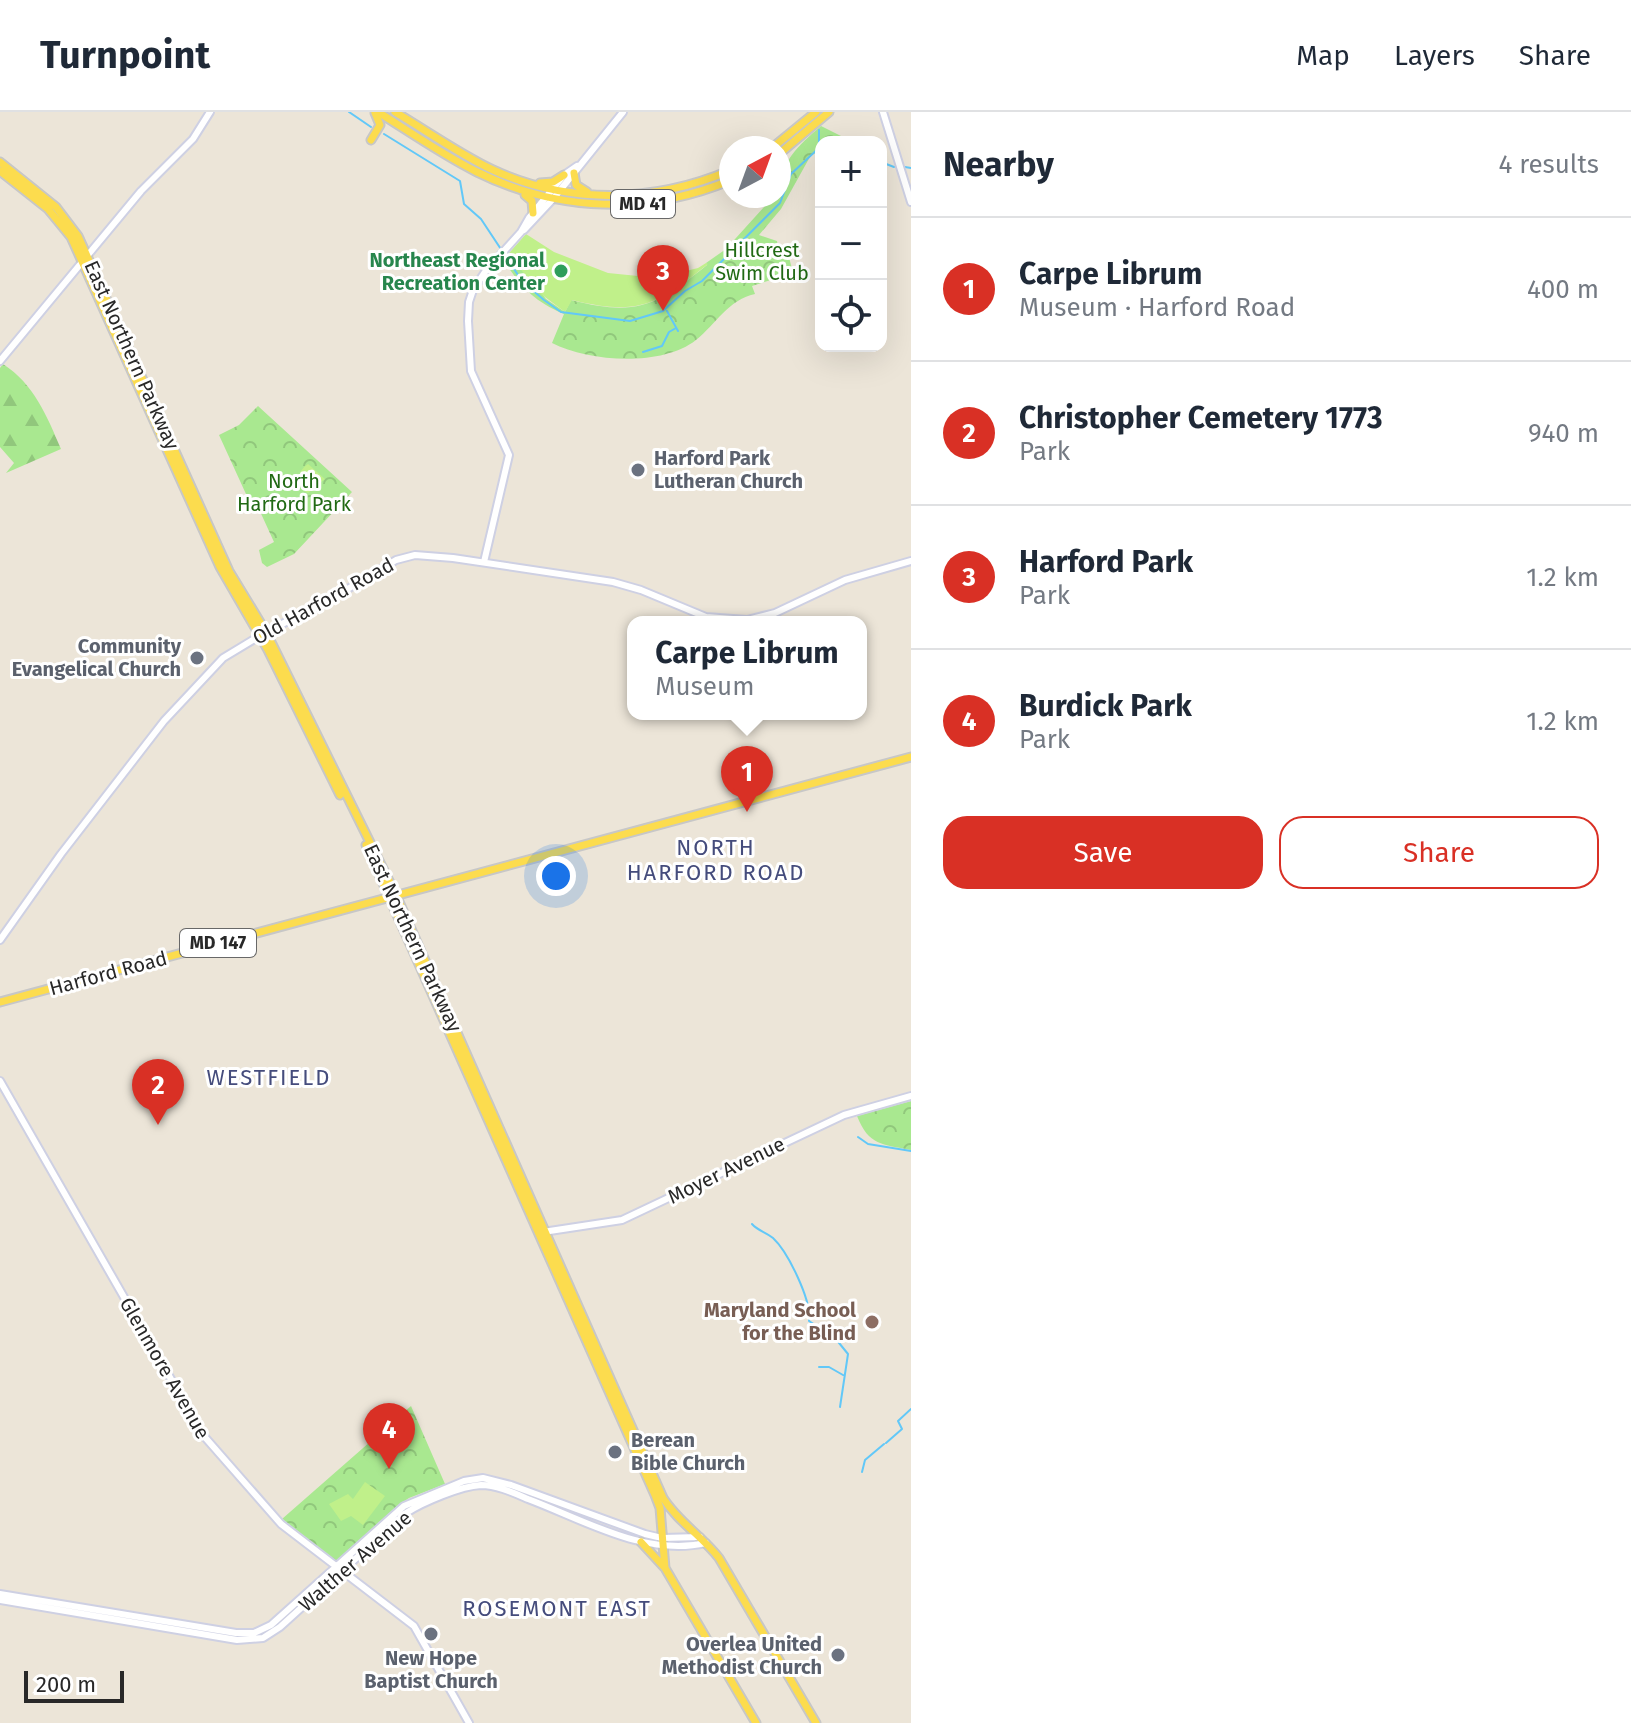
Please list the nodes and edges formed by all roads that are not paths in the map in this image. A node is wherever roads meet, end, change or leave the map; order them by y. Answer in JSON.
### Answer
{"nodes":[{"id":1,"x":210,"y":112,"type":"edge"},
{"id":2,"x":376,"y":112,"type":"edge"},
{"id":3,"x":395,"y":112,"type":"edge"},
{"id":4,"x":623,"y":112,"type":"edge"},
{"id":5,"x":830,"y":112,"type":"edge"},
{"id":6,"x":883,"y":112,"type":"edge"},
{"id":7,"x":819,"y":116,"type":"edge"},
{"id":8,"x":790,"y":136,"type":"edge"},
{"id":9,"x":371,"y":140,"type":"dead end"},
{"id":10,"x":791,"y":143,"type":"edge"},
{"id":11,"x":0,"y":162,"type":"edge"},
{"id":12,"x":576,"y":170,"type":"junction"},
{"id":13,"x":0,"y":171,"type":"edge"},
{"id":14,"x":719,"y":174,"type":"edge"},
{"id":15,"x":564,"y":175,"type":"junction"},
{"id":16,"x":520,"y":181,"type":"junction"},
{"id":17,"x":501,"y":183,"type":"junction"},
{"id":18,"x":719,"y":184,"type":"edge"},
{"id":19,"x":553,"y":194,"type":"junction"},
{"id":20,"x":601,"y":196,"type":"junction"},
{"id":21,"x":911,"y":202,"type":"edge"},
{"id":22,"x":533,"y":213,"type":"junction"},
{"id":23,"x":521,"y":232,"type":"junction"},
{"id":24,"x":84,"y":259,"type":"junction"},
{"id":25,"x":0,"y":361,"type":"edge"},
{"id":26,"x":911,"y":561,"type":"edge"},
{"id":27,"x":484,"y":562,"type":"junction"},
{"id":28,"x":703,"y":616,"type":"edge"},
{"id":29,"x":763,"y":616,"type":"edge"},
{"id":30,"x":263,"y":634,"type":"junction"},
{"id":31,"x":911,"y":757,"type":"edge"},
{"id":32,"x":393,"y":896,"type":"junction"},
{"id":33,"x":0,"y":940,"type":"edge"},
{"id":34,"x":0,"y":1002,"type":"edge"},
{"id":35,"x":0,"y":1081,"type":"edge"},
{"id":36,"x":911,"y":1096,"type":"edge"},
{"id":37,"x":542,"y":1232,"type":"junction"},
{"id":38,"x":614,"y":1394,"type":"junction"},
{"id":39,"x":703,"y":1540,"type":"junction"},
{"id":40,"x":641,"y":1542,"type":"junction"},
{"id":41,"x":663,"y":1542,"type":"junction"},
{"id":42,"x":340,"y":1568,"type":"junction"},
{"id":43,"x":665,"y":1568,"type":"junction"},
{"id":44,"x":0,"y":1594,"type":"edge"},
{"id":45,"x":0,"y":1600,"type":"edge"},
{"id":46,"x":469,"y":1723,"type":"edge"},
{"id":47,"x":756,"y":1723,"type":"edge"},
{"id":48,"x":816,"y":1723,"type":"edge"}],
"edges":[{"from":1,"to":24,"type":"street"},
{"from":2,"to":9,"type":"main road"},
{"from":2,"to":17,"type":"main road","number":"MD 41"},
{"from":3,"to":16,"type":"main road","number":"MD 41"},
{"from":4,"to":12,"type":"street"},
{"from":5,"to":7,"type":"main road"},
{"from":6,"to":21,"type":"street"},
{"from":7,"to":8,"type":"main road"},
{"from":7,"to":10,"type":"main road"},
{"from":11,"to":24,"type":"main road","name":"East Northern Parkway"},
{"from":12,"to":15,"type":"street"},
{"from":12,"to":19,"type":"street"},
{"from":12,"to":20,"type":"main road"},
{"from":13,"to":24,"type":"main road","name":"East Northern Parkway"},
{"from":14,"to":20,"type":"main road","number":"MD 41"},
{"from":15,"to":16,"type":"main road"},
{"from":15,"to":19,"type":"street"},
{"from":16,"to":19,"type":"main road","number":"MD 41"},
{"from":17,"to":19,"type":"main road","number":"MD 41"},
{"from":17,"to":22,"type":"main road"},
{"from":18,"to":19,"type":"main road","number":"MD 41"},
{"from":19,"to":20,"type":"main road","number":"MD 41"},
{"from":19,"to":22,"type":"street"},
{"from":19,"to":23,"type":"street"},
{"from":22,"to":23,"type":"street"},
{"from":23,"to":27,"type":"street"},
{"from":24,"to":25,"type":"street"},
{"from":24,"to":30,"type":"main road","name":"East Northern Parkway"},
{"from":26,"to":29,"type":"street","name":"Old Harford Road"},
{"from":27,"to":28,"type":"street","name":"Old Harford Road"},
{"from":27,"to":30,"type":"street","name":"Old Harford Road"},
{"from":30,"to":32,"type":"main road","name":"East Northern Parkway"},
{"from":30,"to":33,"type":"street","name":"Old Harford Road"},
{"from":31,"to":32,"type":"main road","name":"Harford Road","number":"MD 147"},
{"from":32,"to":34,"type":"main road","name":"Harford Road","number":"MD 147"},
{"from":32,"to":37,"type":"main road","name":"East Northern Parkway"},
{"from":35,"to":42,"type":"street","name":"Glenmore Avenue"},
{"from":36,"to":37,"type":"street","name":"Moyer Avenue"},
{"from":37,"to":38,"type":"main road","name":"East Northern Parkway"},
{"from":38,"to":39,"type":"main road","name":"East Northern Parkway"},
{"from":38,"to":41,"type":"main road","name":"East Northern Parkway"},
{"from":39,"to":41,"type":"street","name":"Walther Avenue"},
{"from":39,"to":48,"type":"main road","name":"East Northern Parkway"},
{"from":40,"to":41,"type":"street","name":"Walther Avenue"},
{"from":40,"to":42,"type":"street","name":"Walther Avenue"},
{"from":40,"to":43,"type":"main road"},
{"from":41,"to":42,"type":"street","name":"Walther Avenue"},
{"from":41,"to":43,"type":"main road","name":"East Northern Parkway"},
{"from":42,"to":44,"type":"street","name":"Walther Avenue"},
{"from":42,"to":45,"type":"street","name":"Walther Avenue"},
{"from":42,"to":46,"type":"street","name":"Glenmore Avenue"},
{"from":43,"to":47,"type":"main road"}]}
